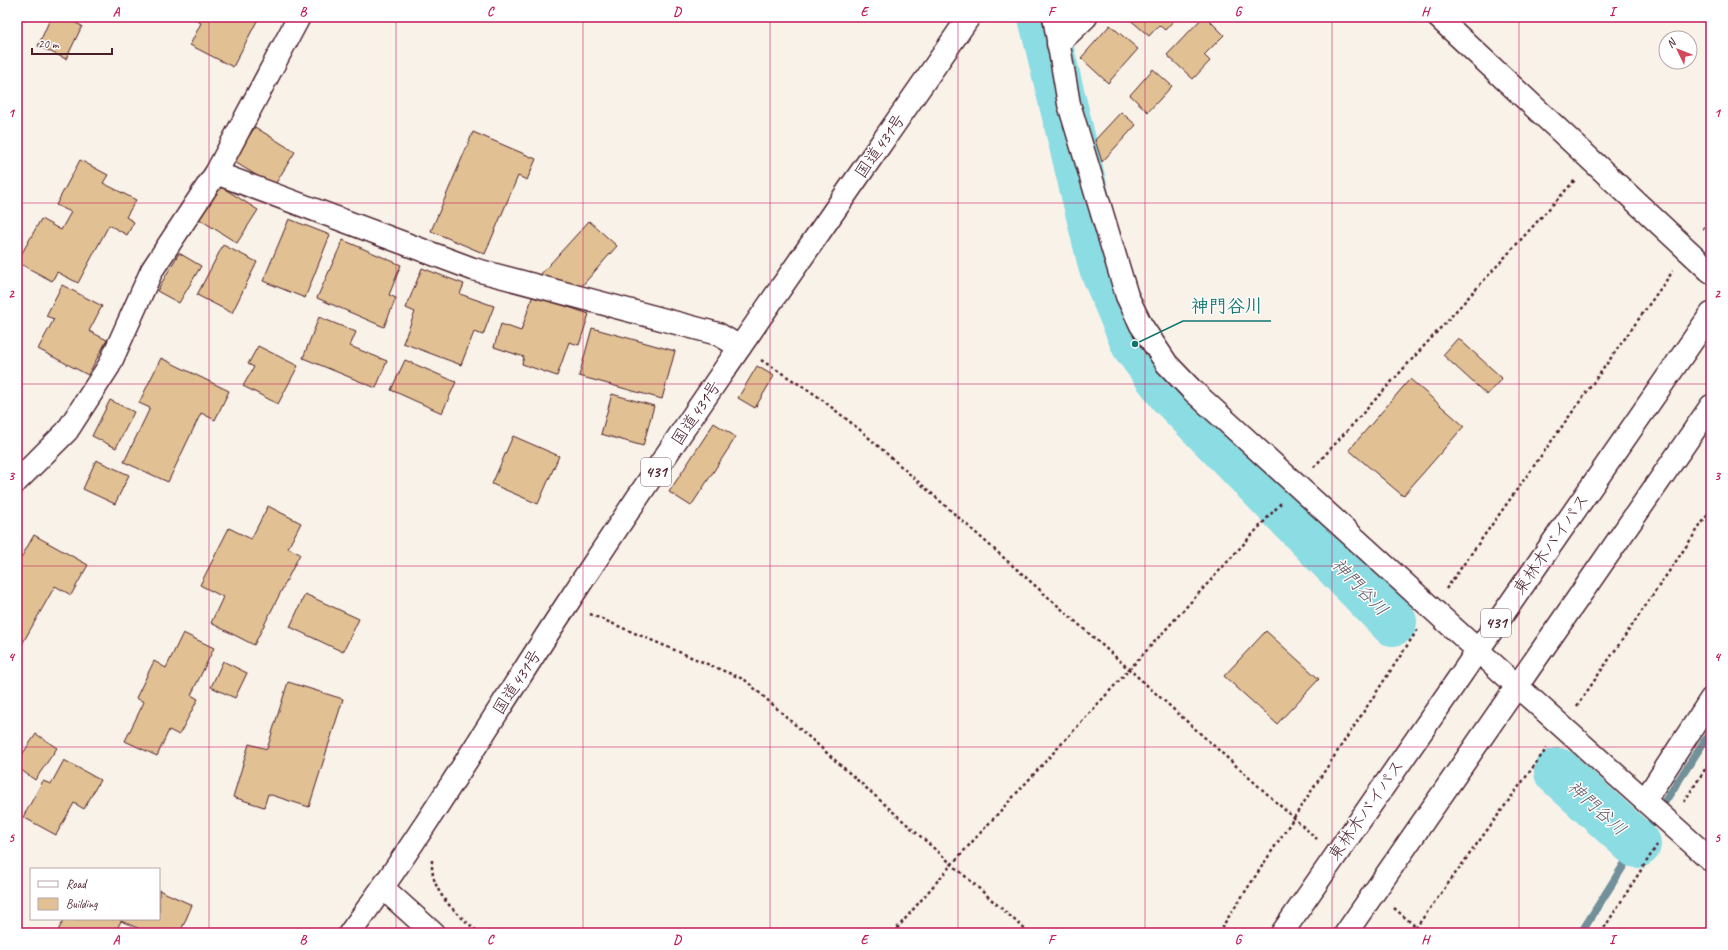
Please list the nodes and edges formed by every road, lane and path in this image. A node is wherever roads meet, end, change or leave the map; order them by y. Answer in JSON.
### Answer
{"nodes":[{"id":1,"x":299,"y":17,"type":"edge"},
{"id":2,"x":969,"y":17,"type":"edge"},
{"id":3,"x":1054,"y":17,"type":"edge"},
{"id":4,"x":1086,"y":17,"type":"edge"},
{"id":5,"x":1438,"y":17,"type":"edge"},
{"id":6,"x":1058,"y":44,"type":"junction"},
{"id":7,"x":1592,"y":161,"type":"junction"},
{"id":8,"x":216,"y":172,"type":"junction"},
{"id":9,"x":1711,"y":217,"type":"edge"},
{"id":10,"x":1688,"y":250,"type":"junction"},
{"id":11,"x":1711,"y":272,"type":"edge"},
{"id":12,"x":1711,"y":314,"type":"edge"},
{"id":13,"x":740,"y":348,"type":"junction"},
{"id":14,"x":1711,"y":406,"type":"edge"},
{"id":15,"x":17,"y":481,"type":"edge"},
{"id":16,"x":1297,"y":486,"type":"junction"},
{"id":17,"x":567,"y":604,"type":"junction"},
{"id":18,"x":1432,"y":608,"type":"junction"},
{"id":19,"x":1478,"y":649,"type":"junction"},
{"id":20,"x":1130,"y":670,"type":"junction"},
{"id":21,"x":1517,"y":686,"type":"junction"},
{"id":22,"x":1711,"y":699,"type":"edge"},
{"id":23,"x":1645,"y":800,"type":"junction"},
{"id":24,"x":1294,"y":818,"type":"junction"},
{"id":25,"x":435,"y":855,"type":"dead end"},
{"id":26,"x":1335,"y":856,"type":"junction"},
{"id":27,"x":1711,"y":860,"type":"edge"},
{"id":28,"x":952,"y":864,"type":"junction"},
{"id":29,"x":383,"y":888,"type":"junction"},
{"id":30,"x":1374,"y":892,"type":"junction"},
{"id":31,"x":350,"y":933,"type":"edge"},
{"id":32,"x":433,"y":933,"type":"edge"},
{"id":33,"x":479,"y":933,"type":"edge"},
{"id":34,"x":893,"y":933,"type":"edge"},
{"id":35,"x":1029,"y":933,"type":"edge"},
{"id":36,"x":1218,"y":933,"type":"edge"},
{"id":37,"x":1282,"y":933,"type":"edge"},
{"id":38,"x":1346,"y":933,"type":"edge"},
{"id":39,"x":1423,"y":933,"type":"edge"}],
"edges":[{"from":1,"to":8,"type":"main road"},
{"from":2,"to":13,"type":"main road","name":"国道431号","number":"431"},
{"from":3,"to":6,"type":"main road"},
{"from":4,"to":6,"type":"main road"},
{"from":5,"to":7,"type":"main road"},
{"from":6,"to":16,"type":"main road"},
{"from":7,"to":10,"type":"main road"},
{"from":7,"to":16,"type":"path"},
{"from":8,"to":13,"type":"main road"},
{"from":8,"to":15,"type":"main road"},
{"from":9,"to":10,"type":"path"},
{"from":10,"to":11,"type":"main road"},
{"from":10,"to":18,"type":"path"},
{"from":12,"to":19,"type":"main road","name":"東林木バイパス","number":"431"},
{"from":13,"to":17,"type":"main road","name":"国道431号","number":"431"},
{"from":13,"to":20,"type":"path"},
{"from":14,"to":21,"type":"main road"},
{"from":16,"to":18,"type":"main road"},
{"from":16,"to":20,"type":"path"},
{"from":17,"to":28,"type":"path"},
{"from":17,"to":29,"type":"main road","name":"国道431号","number":"431"},
{"from":18,"to":19,"type":"main road"},
{"from":18,"to":24,"type":"path"},
{"from":19,"to":21,"type":"main road"},
{"from":19,"to":26,"type":"main road","name":"東林木バイパス","number":"431"},
{"from":20,"to":24,"type":"path"},
{"from":20,"to":28,"type":"path"},
{"from":21,"to":23,"type":"main road"},
{"from":21,"to":30,"type":"main road"},
{"from":22,"to":23,"type":"main road"},
{"from":23,"to":27,"type":"main road"},
{"from":24,"to":26,"type":"path"},
{"from":24,"to":36,"type":"path"},
{"from":25,"to":33,"type":"path"},
{"from":26,"to":37,"type":"main road","name":"東林木バイパス","number":"431"},
{"from":28,"to":34,"type":"path"},
{"from":28,"to":35,"type":"path"},
{"from":29,"to":31,"type":"main road","name":"国道431号","number":"431"},
{"from":29,"to":32,"type":"main road"},
{"from":30,"to":38,"type":"main road"},
{"from":30,"to":39,"type":"path"}]}
